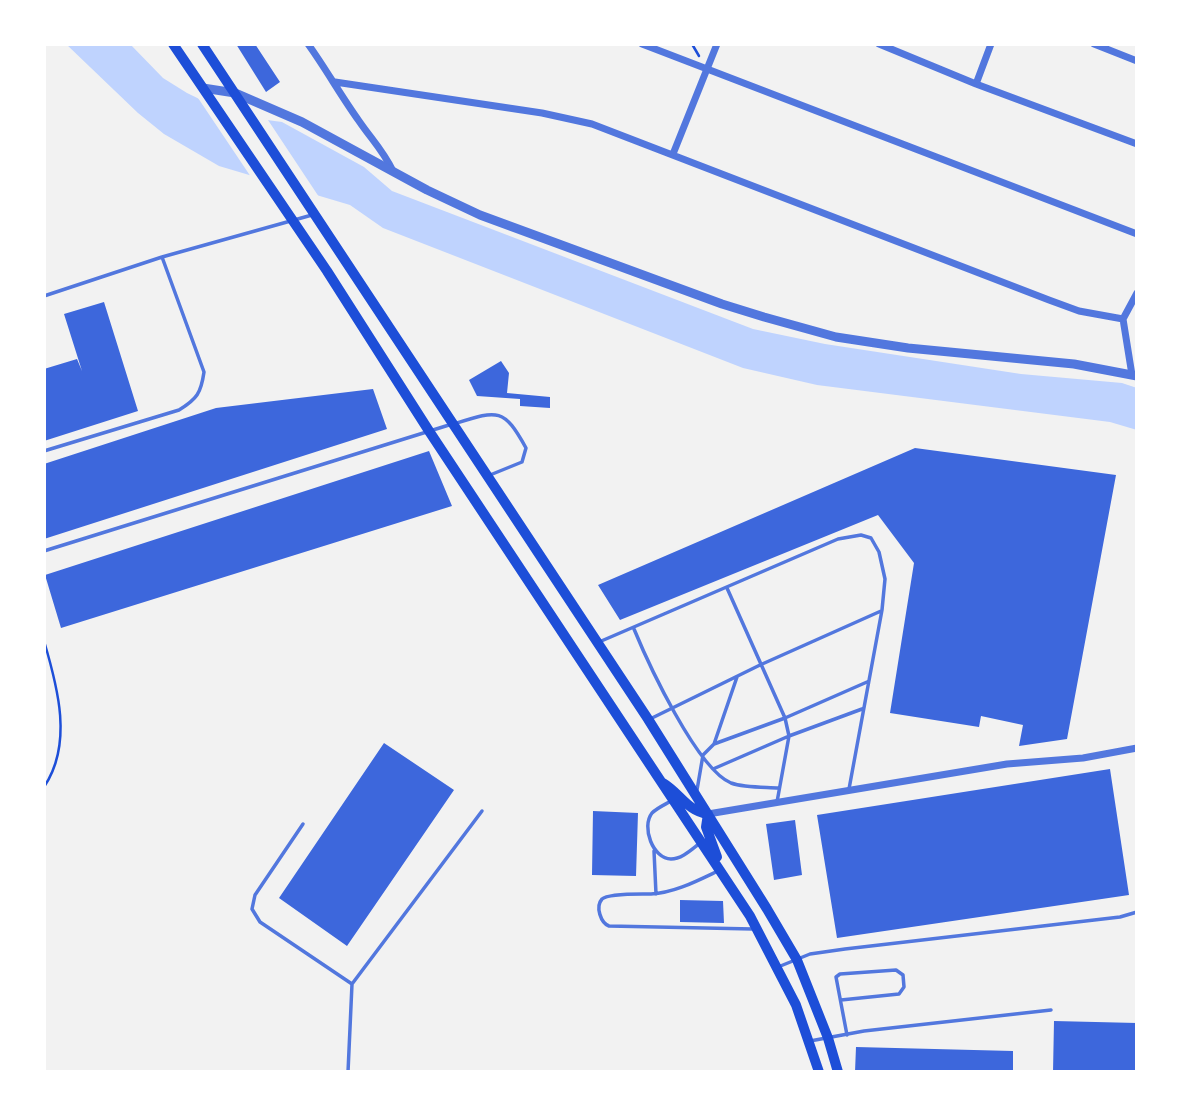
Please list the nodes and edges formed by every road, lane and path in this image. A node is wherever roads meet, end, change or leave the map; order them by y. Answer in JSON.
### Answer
{"nodes":[{"id":1,"x":173,"y":44,"type":"edge"},
{"id":2,"x":202,"y":44,"type":"edge"},
{"id":3,"x":308,"y":44,"type":"edge"},
{"id":4,"x":642,"y":44,"type":"edge"},
{"id":5,"x":717,"y":44,"type":"edge"},
{"id":6,"x":879,"y":44,"type":"edge"},
{"id":7,"x":990,"y":44,"type":"edge"},
{"id":8,"x":1094,"y":44,"type":"edge"},
{"id":9,"x":1137,"y":61,"type":"edge"},
{"id":10,"x":707,"y":68,"type":"junction"},
{"id":11,"x":335,"y":82,"type":"junction"},
{"id":12,"x":976,"y":84,"type":"junction"},
{"id":13,"x":202,"y":88,"type":"junction"},
{"id":14,"x":235,"y":93,"type":"junction"},
{"id":15,"x":1137,"y":144,"type":"edge"},
{"id":16,"x":673,"y":153,"type":"junction"},
{"id":17,"x":393,"y":171,"type":"junction"},
{"id":18,"x":314,"y":215,"type":"junction"},
{"id":19,"x":293,"y":221,"type":"junction"},
{"id":20,"x":1137,"y":234,"type":"edge"},
{"id":21,"x":162,"y":257,"type":"junction"},
{"id":22,"x":1137,"y":293,"type":"edge"},
{"id":23,"x":44,"y":296,"type":"edge"},
{"id":24,"x":1123,"y":319,"type":"junction"},
{"id":25,"x":1135,"y":375,"type":"edge"},
{"id":26,"x":453,"y":424,"type":"junction"},
{"id":27,"x":429,"y":430,"type":"junction"},
{"id":28,"x":44,"y":451,"type":"edge"},
{"id":29,"x":487,"y":477,"type":"junction"},
{"id":30,"x":44,"y":551,"type":"edge"},
{"id":31,"x":727,"y":588,"type":"junction"},
{"id":32,"x":882,"y":610,"type":"junction"},
{"id":33,"x":634,"y":629,"type":"junction"},
{"id":34,"x":44,"y":641,"type":"edge"},
{"id":35,"x":598,"y":642,"type":"junction"},
{"id":36,"x":760,"y":664,"type":"junction"},
{"id":37,"x":738,"y":675,"type":"junction"},
{"id":38,"x":868,"y":682,"type":"junction"},
{"id":39,"x":673,"y":708,"type":"junction"},
{"id":40,"x":862,"y":709,"type":"junction"},
{"id":41,"x":785,"y":718,"type":"junction"},
{"id":42,"x":648,"y":719,"type":"junction"},
{"id":43,"x":789,"y":736,"type":"junction"},
{"id":44,"x":714,"y":744,"type":"junction"},
{"id":45,"x":1137,"y":748,"type":"edge"},
{"id":46,"x":703,"y":755,"type":"junction"},
{"id":47,"x":713,"y":769,"type":"junction"},
{"id":48,"x":661,"y":781,"type":"junction"},
{"id":49,"x":44,"y":787,"type":"edge"},
{"id":50,"x":779,"y":788,"type":"junction"},
{"id":51,"x":849,"y":789,"type":"junction"},
{"id":52,"x":697,"y":795,"type":"junction"},
{"id":53,"x":673,"y":800,"type":"junction"},
{"id":54,"x":777,"y":802,"type":"junction"},
{"id":55,"x":482,"y":811,"type":"dead end"},
{"id":56,"x":708,"y":814,"type":"junction"},
{"id":57,"x":303,"y":824,"type":"dead end"},
{"id":58,"x":701,"y":842,"type":"junction"},
{"id":59,"x":654,"y":849,"type":"junction"},
{"id":60,"x":720,"y":870,"type":"junction"},
{"id":61,"x":656,"y":894,"type":"junction"},
{"id":62,"x":1137,"y":912,"type":"edge"},
{"id":63,"x":757,"y":929,"type":"junction"},
{"id":64,"x":797,"y":960,"type":"junction"},
{"id":65,"x":778,"y":967,"type":"junction"},
{"id":66,"x":352,"y":984,"type":"junction"},
{"id":67,"x":813,"y":999,"type":"junction"},
{"id":68,"x":841,"y":1000,"type":"junction"},
{"id":69,"x":796,"y":1005,"type":"junction"},
{"id":70,"x":1051,"y":1010,"type":"dead end"},
{"id":71,"x":847,"y":1035,"type":"junction"},
{"id":72,"x":828,"y":1038,"type":"junction"},
{"id":73,"x":810,"y":1041,"type":"junction"},
{"id":74,"x":348,"y":1072,"type":"edge"},
{"id":75,"x":819,"y":1072,"type":"edge"},
{"id":76,"x":838,"y":1072,"type":"edge"}],
"edges":[{"from":1,"to":13,"type":"main road"},
{"from":2,"to":14,"type":"main road"},
{"from":3,"to":11,"type":"street"},
{"from":4,"to":10,"type":"street"},
{"from":5,"to":10,"type":"street"},
{"from":6,"to":12,"type":"street"},
{"from":7,"to":12,"type":"street"},
{"from":8,"to":9,"type":"street"},
{"from":10,"to":16,"type":"street"},
{"from":10,"to":20,"type":"street"},
{"from":11,"to":16,"type":"street"},
{"from":11,"to":17,"type":"street"},
{"from":12,"to":15,"type":"street"},
{"from":13,"to":14,"type":"street"},
{"from":13,"to":19,"type":"main road"},
{"from":14,"to":17,"type":"street"},
{"from":14,"to":18,"type":"main road"},
{"from":16,"to":24,"type":"street"},
{"from":17,"to":25,"type":"street"},
{"from":18,"to":19,"type":"lane"},
{"from":18,"to":26,"type":"main road"},
{"from":19,"to":21,"type":"lane"},
{"from":19,"to":27,"type":"main road"},
{"from":21,"to":23,"type":"lane"},
{"from":21,"to":28,"type":"lane"},
{"from":22,"to":24,"type":"street"},
{"from":24,"to":25,"type":"street"},
{"from":26,"to":27,"type":"lane"},
{"from":26,"to":29,"type":"main road"},
{"from":26,"to":29,"type":"lane"},
{"from":27,"to":30,"type":"lane"},
{"from":27,"to":48,"type":"main road"},
{"from":29,"to":35,"type":"main road"},
{"from":31,"to":32,"type":"lane"},
{"from":31,"to":33,"type":"lane"},
{"from":31,"to":36,"type":"lane"},
{"from":32,"to":36,"type":"lane"},
{"from":32,"to":38,"type":"lane"},
{"from":33,"to":35,"type":"lane"},
{"from":33,"to":39,"type":"lane"},
{"from":34,"to":49,"type":"path"},
{"from":35,"to":42,"type":"main road"},
{"from":36,"to":37,"type":"lane"},
{"from":36,"to":41,"type":"lane"},
{"from":37,"to":39,"type":"lane"},
{"from":37,"to":44,"type":"lane"},
{"from":38,"to":40,"type":"lane"},
{"from":38,"to":41,"type":"lane"},
{"from":39,"to":42,"type":"lane"},
{"from":39,"to":46,"type":"lane"},
{"from":40,"to":43,"type":"lane"},
{"from":40,"to":51,"type":"lane"},
{"from":41,"to":43,"type":"lane"},
{"from":41,"to":44,"type":"lane"},
{"from":42,"to":52,"type":"main road"},
{"from":43,"to":47,"type":"lane"},
{"from":43,"to":50,"type":"lane"},
{"from":44,"to":46,"type":"lane"},
{"from":45,"to":51,"type":"street"},
{"from":46,"to":47,"type":"lane"},
{"from":46,"to":52,"type":"lane"},
{"from":47,"to":50,"type":"lane"},
{"from":48,"to":53,"type":"main road"},
{"from":48,"to":56,"type":"main road"},
{"from":50,"to":54,"type":"lane"},
{"from":51,"to":54,"type":"street"},
{"from":52,"to":56,"type":"main road"},
{"from":53,"to":58,"type":"main road"},
{"from":53,"to":59,"type":"lane"},
{"from":54,"to":56,"type":"street"},
{"from":55,"to":66,"type":"lane"},
{"from":56,"to":60,"type":"main road"},
{"from":56,"to":64,"type":"main road"},
{"from":57,"to":66,"type":"lane"},
{"from":58,"to":59,"type":"lane"},
{"from":58,"to":60,"type":"main road"},
{"from":59,"to":61,"type":"lane"},
{"from":60,"to":61,"type":"lane"},
{"from":60,"to":63,"type":"main road"},
{"from":61,"to":63,"type":"lane"},
{"from":62,"to":64,"type":"lane"},
{"from":63,"to":65,"type":"main road"},
{"from":64,"to":65,"type":"lane"},
{"from":64,"to":67,"type":"main road"},
{"from":65,"to":69,"type":"main road"},
{"from":66,"to":74,"type":"lane"},
{"from":67,"to":69,"type":"main road"},
{"from":67,"to":72,"type":"main road"},
{"from":68,"to":68,"type":"lane"},
{"from":68,"to":71,"type":"lane"},
{"from":69,"to":73,"type":"main road"},
{"from":70,"to":71,"type":"lane"},
{"from":71,"to":72,"type":"lane"},
{"from":72,"to":73,"type":"lane"},
{"from":72,"to":76,"type":"main road"},
{"from":73,"to":75,"type":"main road"}]}
